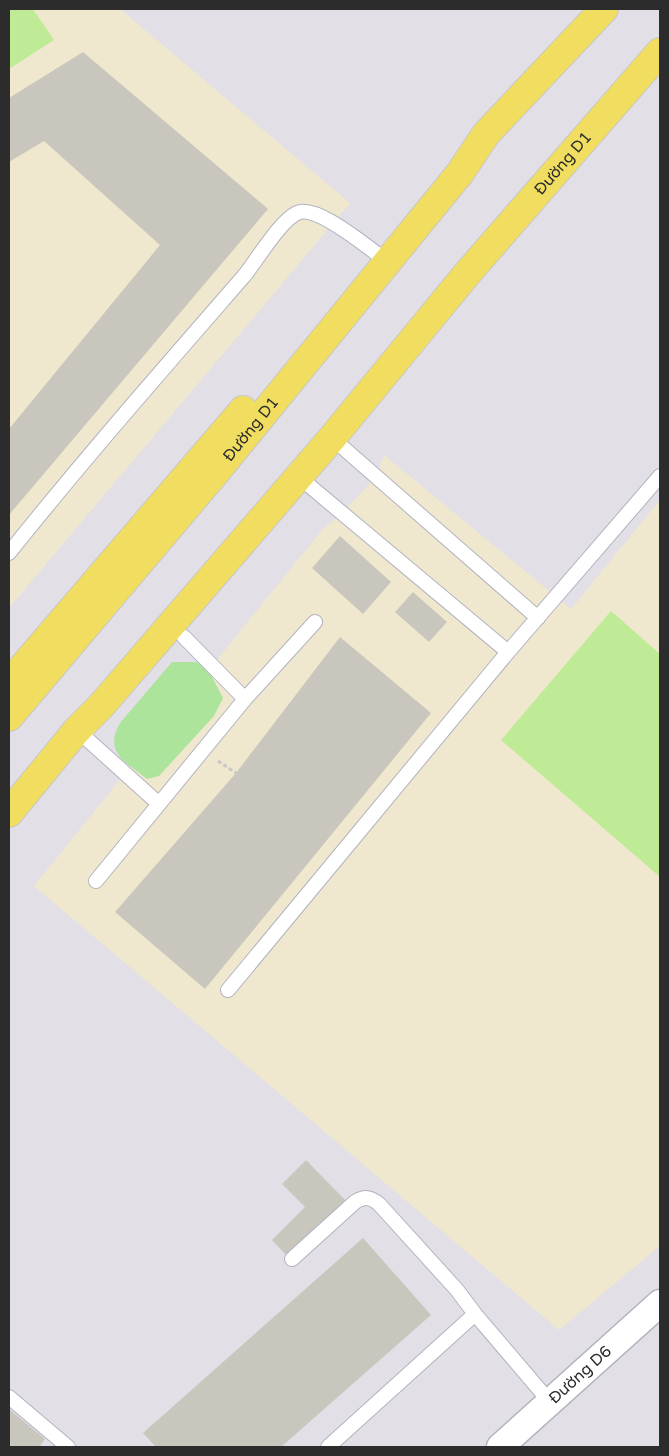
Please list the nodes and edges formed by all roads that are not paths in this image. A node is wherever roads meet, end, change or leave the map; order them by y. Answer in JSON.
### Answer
{"nodes":[{"id":1,"x":604,"y":9,"type":"edge"},
{"id":2,"x":660,"y":52,"type":"edge"},
{"id":3,"x":660,"y":76,"type":"edge"},
{"id":4,"x":486,"y":134,"type":"junction"},
{"id":5,"x":376,"y":253,"type":"junction"},
{"id":6,"x":466,"y":275,"type":"junction"},
{"id":7,"x":332,"y":438,"type":"junction"},
{"id":8,"x":299,"y":476,"type":"junction"},
{"id":9,"x":660,"y":476,"type":"edge"},
{"id":10,"x":276,"y":502,"type":"junction"},
{"id":11,"x":9,"y":553,"type":"edge"},
{"id":12,"x":538,"y":618,"type":"junction"},
{"id":13,"x":315,"y":622,"type":"dead end"},
{"id":14,"x":184,"y":637,"type":"junction"},
{"id":15,"x":508,"y":652,"type":"junction"},
{"id":16,"x":9,"y":683,"type":"edge"},
{"id":17,"x":245,"y":699,"type":"junction"},
{"id":18,"x":101,"y":706,"type":"junction"},
{"id":19,"x":9,"y":718,"type":"edge"},
{"id":20,"x":78,"y":730,"type":"junction"},
{"id":21,"x":159,"y":804,"type":"junction"},
{"id":22,"x":9,"y":813,"type":"edge"},
{"id":23,"x":96,"y":881,"type":"dead end"},
{"id":24,"x":228,"y":990,"type":"dead end"},
{"id":25,"x":292,"y":1259,"type":"dead end"},
{"id":26,"x":660,"y":1303,"type":"edge"},
{"id":27,"x":475,"y":1314,"type":"junction"},
{"id":28,"x":9,"y":1397,"type":"edge"},
{"id":29,"x":550,"y":1402,"type":"junction"},
{"id":30,"x":68,"y":1447,"type":"edge"},
{"id":31,"x":328,"y":1447,"type":"edge"},
{"id":32,"x":500,"y":1447,"type":"edge"}],
"edges":[{"from":1,"to":4,"type":"main road","name":"Đường D1"},
{"from":2,"to":6,"type":"main road","name":"Đường D1"},
{"from":3,"to":6,"type":"main road","name":"Đường D1"},
{"from":4,"to":5,"type":"main road","name":"Đường D1"},
{"from":4,"to":19,"type":"main road","name":"Đường D1"},
{"from":5,"to":11,"type":"lane"},
{"from":5,"to":16,"type":"main road","name":"Đường D1"},
{"from":6,"to":7,"type":"main road","name":"Đường D1"},
{"from":7,"to":8,"type":"main road","name":"Đường D1"},
{"from":7,"to":12,"type":"lane"},
{"from":8,"to":10,"type":"main road","name":"Đường D1"},
{"from":8,"to":15,"type":"lane"},
{"from":9,"to":12,"type":"lane"},
{"from":10,"to":14,"type":"main road","name":"Đường D1"},
{"from":10,"to":18,"type":"main road","name":"Đường D1"},
{"from":12,"to":15,"type":"lane"},
{"from":13,"to":17,"type":"lane"},
{"from":14,"to":17,"type":"lane"},
{"from":14,"to":18,"type":"main road","name":"Đường D1"},
{"from":15,"to":24,"type":"lane"},
{"from":17,"to":21,"type":"lane"},
{"from":18,"to":20,"type":"main road","name":"Đường D1"},
{"from":20,"to":21,"type":"lane"},
{"from":20,"to":22,"type":"main road","name":"Đường D1"},
{"from":21,"to":23,"type":"lane"},
{"from":25,"to":27,"type":"lane"},
{"from":26,"to":29,"type":"street","name":"Đường D6"},
{"from":27,"to":29,"type":"lane"},
{"from":27,"to":31,"type":"lane"},
{"from":28,"to":30,"type":"lane"},
{"from":29,"to":32,"type":"street","name":"Đường D6"}]}
